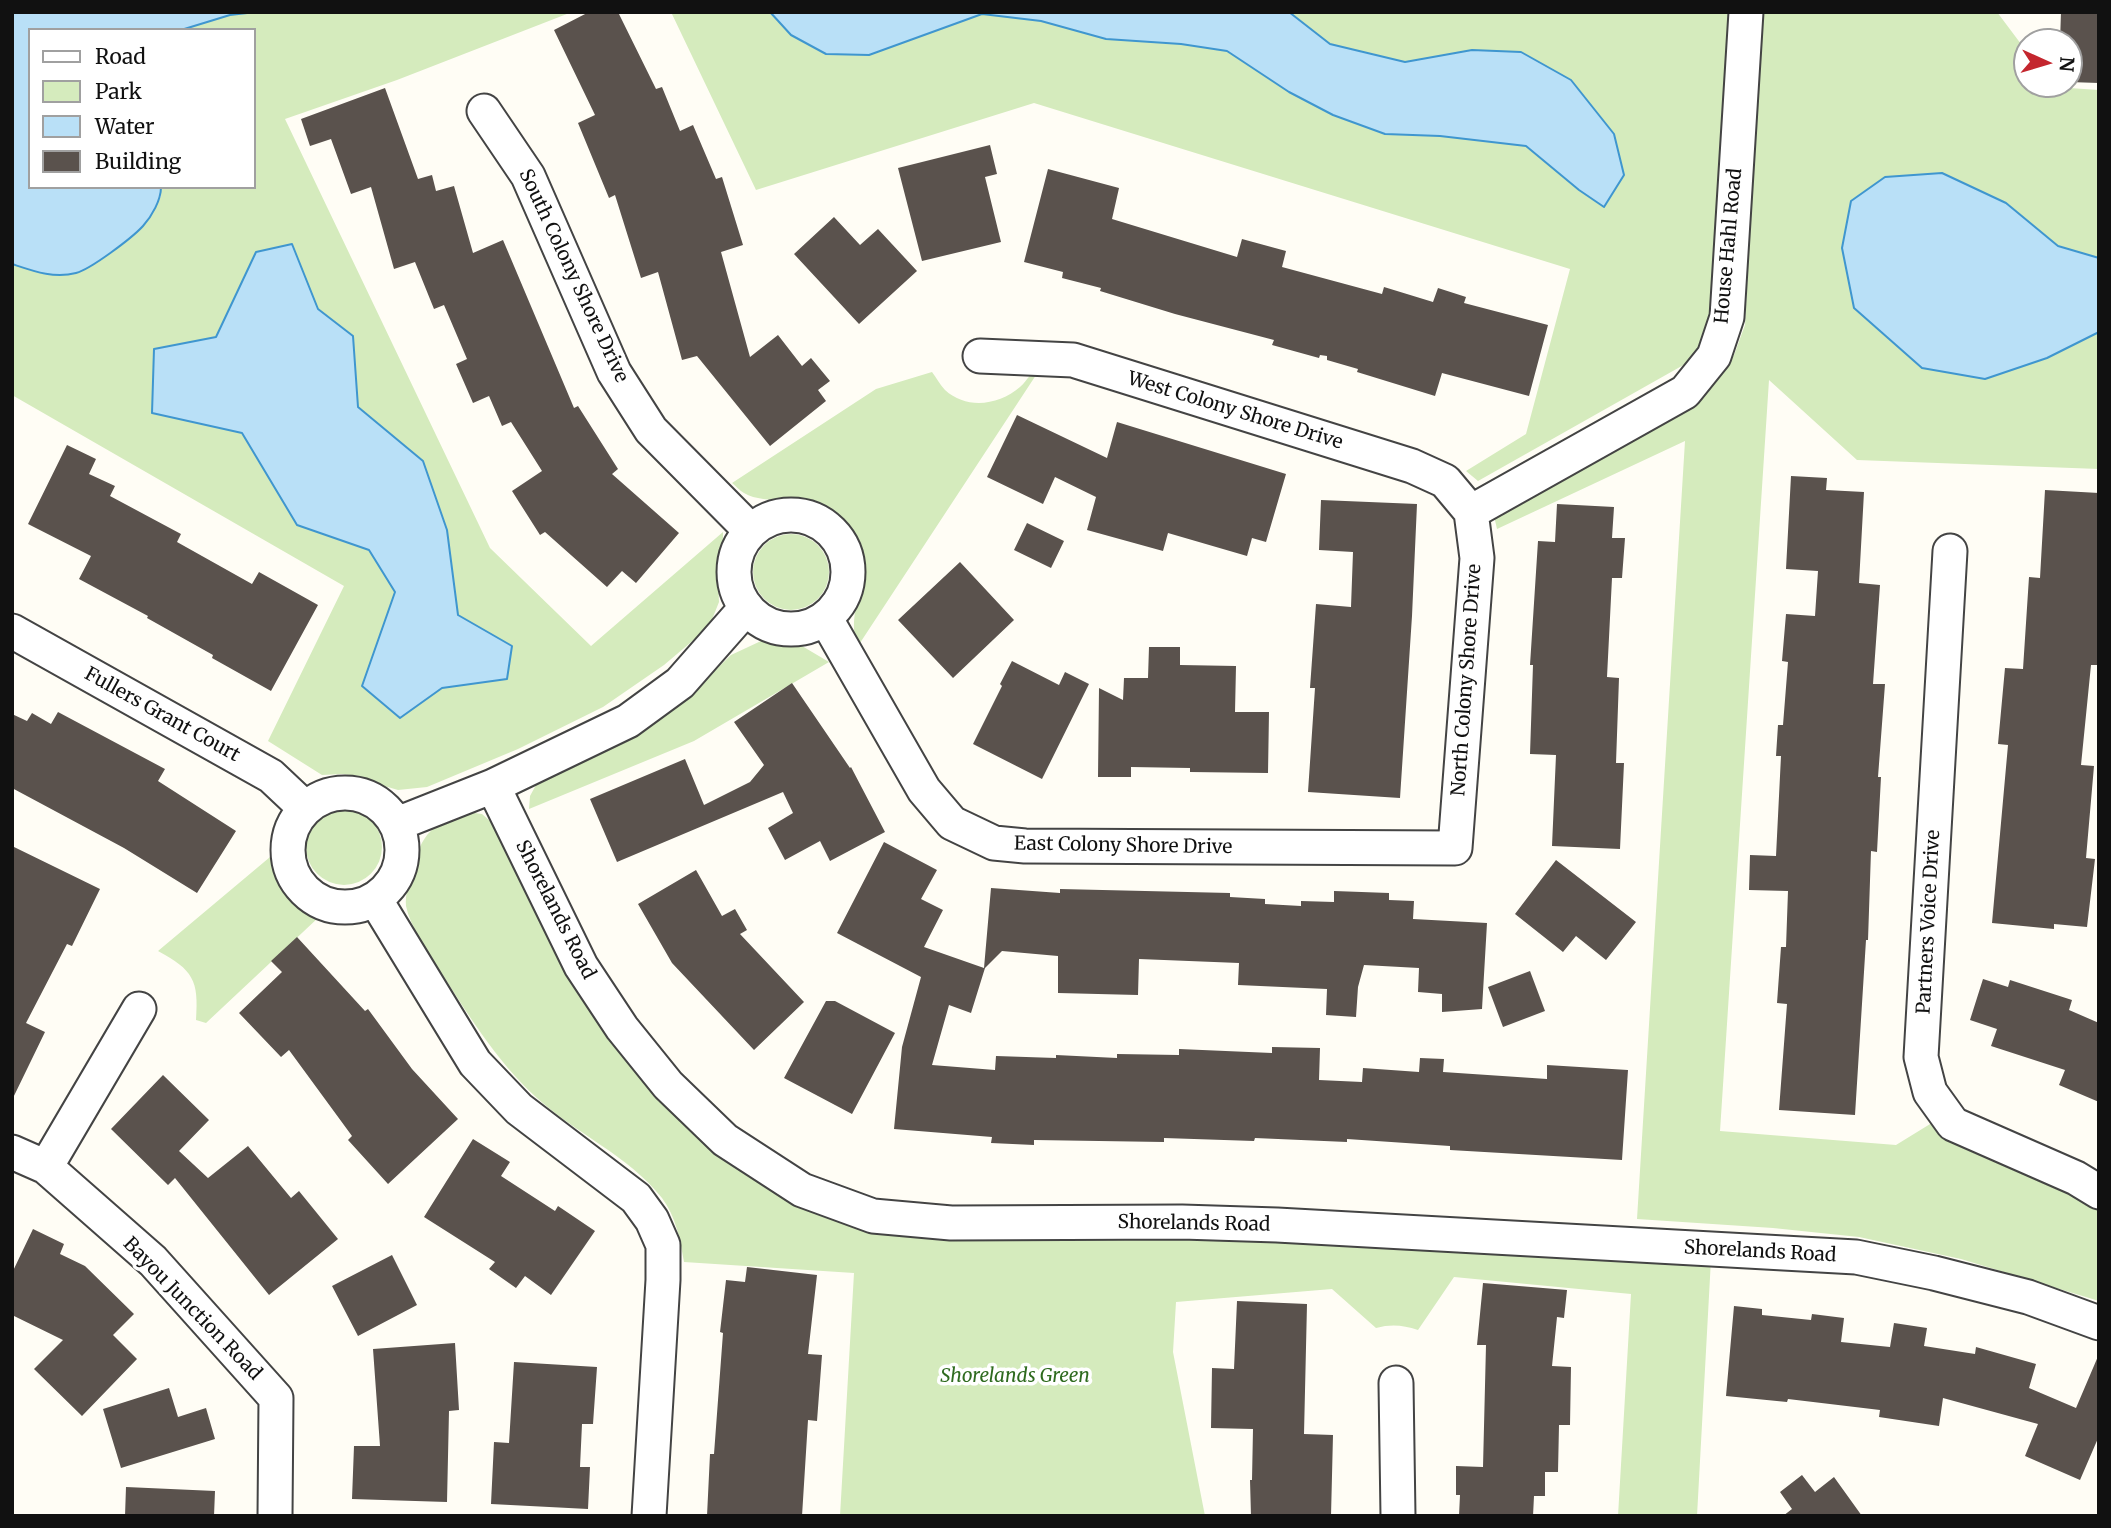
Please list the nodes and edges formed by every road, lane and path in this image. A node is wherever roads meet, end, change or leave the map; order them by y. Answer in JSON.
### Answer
{"nodes":[{"id":1,"x":1746,"y":12,"type":"edge"},
{"id":2,"x":484,"y":111,"type":"dead end"},
{"id":3,"x":980,"y":356,"type":"dead end"},
{"id":4,"x":1471,"y":512,"type":"junction"},
{"id":5,"x":751,"y":531,"type":"junction"},
{"id":6,"x":1950,"y":551,"type":"dead end"},
{"id":7,"x":746,"y":608,"type":"junction"},
{"id":8,"x":826,"y":619,"type":"junction"},
{"id":9,"x":12,"y":631,"type":"edge"},
{"id":10,"x":493,"y":786,"type":"junction"},
{"id":11,"x":305,"y":808,"type":"junction"},
{"id":12,"x":397,"y":824,"type":"junction"},
{"id":13,"x":1455,"y":848,"type":"joint"},
{"id":14,"x":374,"y":899,"type":"junction"},
{"id":15,"x":139,"y":1009,"type":"dead end"},
{"id":16,"x":12,"y":1152,"type":"edge"},
{"id":17,"x":46,"y":1167,"type":"junction"},
{"id":18,"x":2099,"y":1192,"type":"edge"},
{"id":19,"x":2099,"y":1323,"type":"edge"},
{"id":20,"x":1396,"y":1383,"type":"dead end"},
{"id":21,"x":275,"y":1516,"type":"edge"},
{"id":22,"x":649,"y":1516,"type":"edge"},
{"id":23,"x":1398,"y":1516,"type":"edge"}],
"edges":[{"from":1,"to":4,"type":"street","name":"House Hahl Road"},
{"from":2,"to":5,"type":"street","name":"South Colony Shore Drive"},
{"from":3,"to":4,"type":"street","name":"West Colony Shore Drive"},
{"from":4,"to":13,"type":"street","name":"North Colony Shore Drive"},
{"from":5,"to":7,"type":"street"},
{"from":5,"to":8,"type":"street"},
{"from":6,"to":18,"type":"street","name":"Partners Voice Drive"},
{"from":7,"to":8,"type":"street"},
{"from":7,"to":10,"type":"street"},
{"from":8,"to":13,"type":"street","name":"East Colony Shore Drive"},
{"from":9,"to":11,"type":"street","name":"Fullers Grant Court"},
{"from":10,"to":12,"type":"street"},
{"from":10,"to":19,"type":"street","name":"Shorelands Road"},
{"from":11,"to":12,"type":"street"},
{"from":11,"to":14,"type":"street"},
{"from":12,"to":14,"type":"street"},
{"from":14,"to":22,"type":"street"},
{"from":15,"to":17,"type":"street"},
{"from":16,"to":17,"type":"street","name":"Bayou Junction Road"},
{"from":17,"to":21,"type":"street","name":"Bayou Junction Road"},
{"from":20,"to":23,"type":"street"}]}
